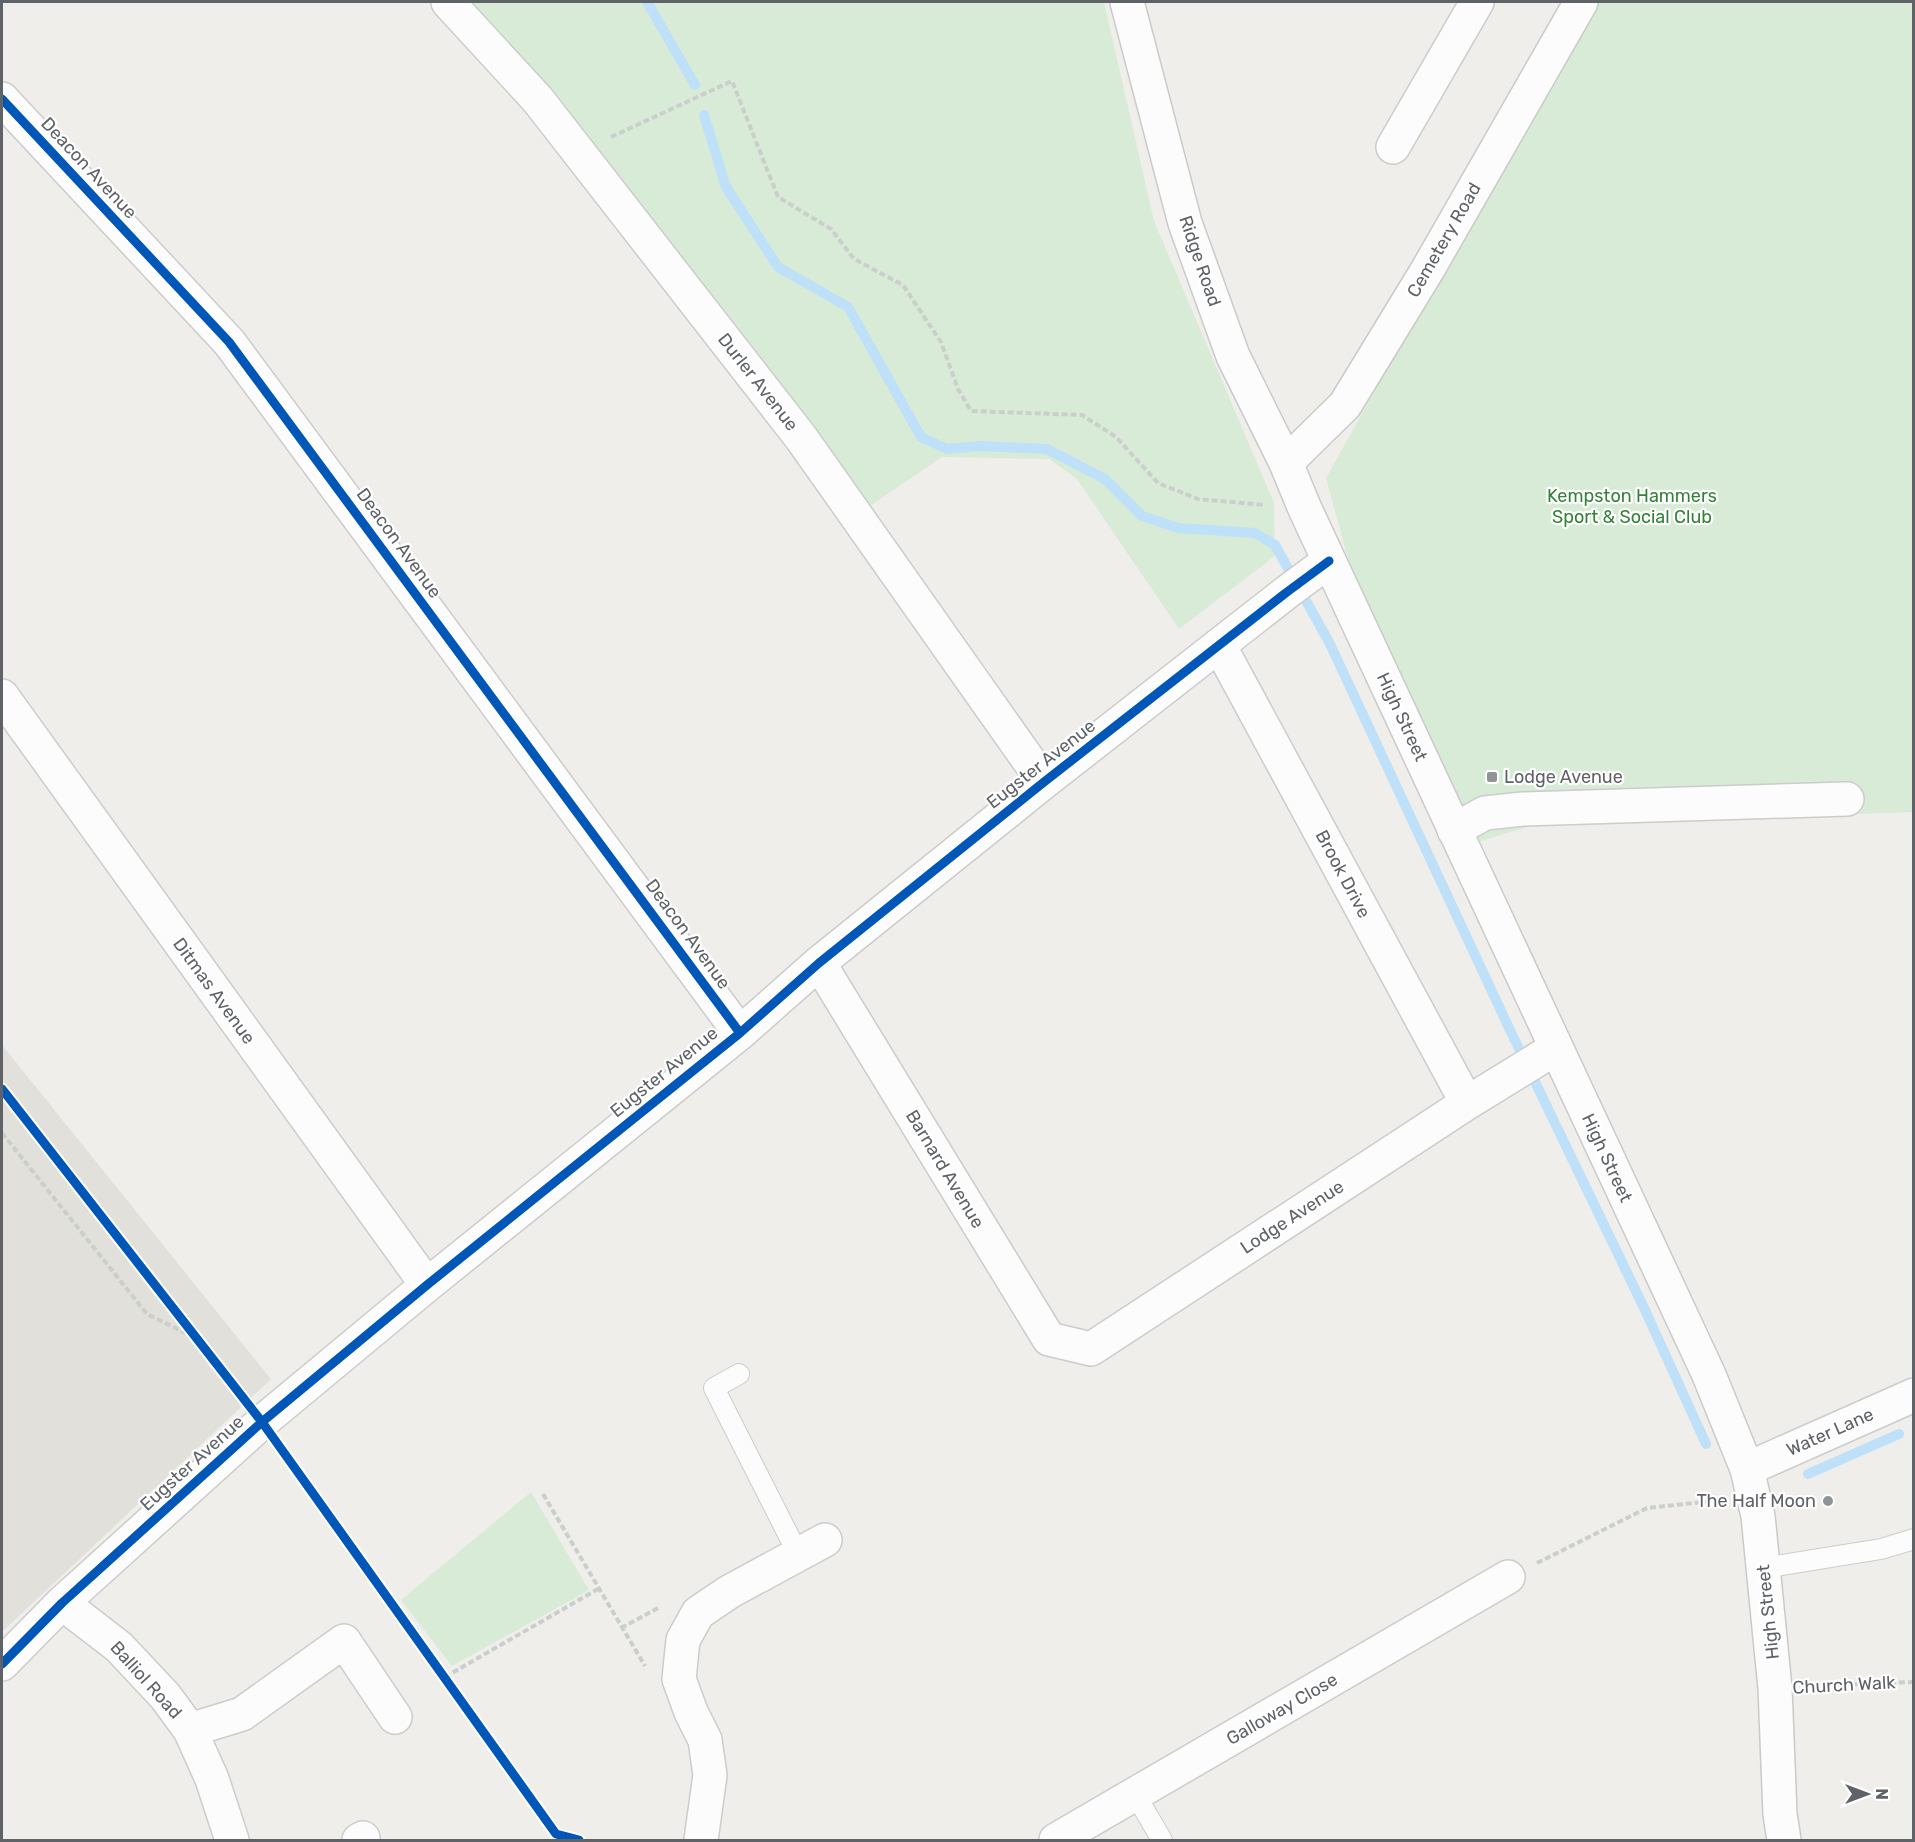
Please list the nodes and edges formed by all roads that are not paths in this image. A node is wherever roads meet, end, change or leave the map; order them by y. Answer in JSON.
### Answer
{"nodes":[{"id":1,"x":448,"y":2,"type":"edge"},
{"id":2,"x":1127,"y":2,"type":"edge"},
{"id":3,"x":1477,"y":2,"type":"edge"},
{"id":4,"x":1581,"y":2,"type":"edge"},
{"id":5,"x":2,"y":99,"type":"edge"},
{"id":6,"x":1392,"y":147,"type":"dead end"},
{"id":7,"x":1286,"y":463,"type":"junction"},
{"id":8,"x":1305,"y":509,"type":"joint"},
{"id":9,"x":1307,"y":577,"type":"junction"},
{"id":10,"x":1219,"y":645,"type":"junction"},
{"id":11,"x":2,"y":696,"type":"edge"},
{"id":12,"x":1044,"y":782,"type":"junction"},
{"id":13,"x":1847,"y":799,"type":"dead end"},
{"id":14,"x":1454,"y":830,"type":"junction"},
{"id":15,"x":819,"y":963,"type":"junction"},
{"id":16,"x":740,"y":1032,"type":"junction"},
{"id":17,"x":1537,"y":1060,"type":"junction"},
{"id":18,"x":1467,"y":1103,"type":"junction"},
{"id":19,"x":426,"y":1285,"type":"junction"},
{"id":20,"x":1091,"y":1349,"type":"joint"},
{"id":21,"x":739,"y":1374,"type":"dead end"},
{"id":22,"x":1914,"y":1395,"type":"edge"},
{"id":23,"x":1747,"y":1469,"type":"junction"},
{"id":24,"x":1914,"y":1539,"type":"edge"},
{"id":25,"x":812,"y":1547,"type":"joint"},
{"id":26,"x":1764,"y":1568,"type":"junction"},
{"id":27,"x":1508,"y":1577,"type":"road end"},
{"id":28,"x":62,"y":1604,"type":"junction"},
{"id":29,"x":2,"y":1664,"type":"edge"},
{"id":30,"x":394,"y":1717,"type":"dead end"},
{"id":31,"x":190,"y":1730,"type":"junction"},
{"id":32,"x":1135,"y":1794,"type":"junction"},
{"id":33,"x":232,"y":1840,"type":"edge"},
{"id":34,"x":702,"y":1840,"type":"edge"},
{"id":35,"x":1056,"y":1840,"type":"edge"},
{"id":36,"x":1162,"y":1840,"type":"edge"},
{"id":37,"x":1784,"y":1840,"type":"edge"}],
"edges":[{"from":1,"to":12,"type":"street","name":"Durler Avenue"},
{"from":2,"to":7,"type":"street","name":"Ridge Road"},
{"from":3,"to":6,"type":"street"},
{"from":4,"to":7,"type":"street","name":"Cemetery Road"},
{"from":5,"to":16,"type":"street","name":"Deacon Avenue"},
{"from":7,"to":8,"type":"street","name":"Ridge Road"},
{"from":8,"to":9,"type":"street","name":"High Street"},
{"from":9,"to":10,"type":"street","name":"Eugster Avenue"},
{"from":9,"to":14,"type":"street","name":"High Street"},
{"from":10,"to":12,"type":"street","name":"Eugster Avenue"},
{"from":10,"to":18,"type":"street","name":"Brook Drive"},
{"from":11,"to":19,"type":"street","name":"Ditmas Avenue"},
{"from":12,"to":15,"type":"street","name":"Eugster Avenue"},
{"from":13,"to":14,"type":"street"},
{"from":14,"to":17,"type":"street","name":"High Street"},
{"from":15,"to":16,"type":"street","name":"Eugster Avenue"},
{"from":15,"to":20,"type":"street","name":"Barnard Avenue"},
{"from":16,"to":19,"type":"street","name":"Eugster Avenue"},
{"from":17,"to":18,"type":"street","name":"Lodge Avenue"},
{"from":17,"to":23,"type":"street","name":"High Street"},
{"from":18,"to":20,"type":"street","name":"Lodge Avenue"},
{"from":19,"to":28,"type":"street","name":"Eugster Avenue"},
{"from":21,"to":25,"type":"lane"},
{"from":22,"to":23,"type":"street","name":"Water Lane"},
{"from":23,"to":26,"type":"street","name":"High Street"},
{"from":24,"to":26,"type":"lane"},
{"from":25,"to":34,"type":"street"},
{"from":26,"to":37,"type":"street","name":"High Street"},
{"from":27,"to":32,"type":"street","name":"Galloway Close"},
{"from":28,"to":29,"type":"street","name":"Eugster Avenue"},
{"from":28,"to":31,"type":"street","name":"Balliol Road"},
{"from":30,"to":31,"type":"street"},
{"from":31,"to":33,"type":"street","name":"Balliol Road"},
{"from":32,"to":35,"type":"street","name":"Galloway Close"},
{"from":32,"to":36,"type":"lane"}]}
